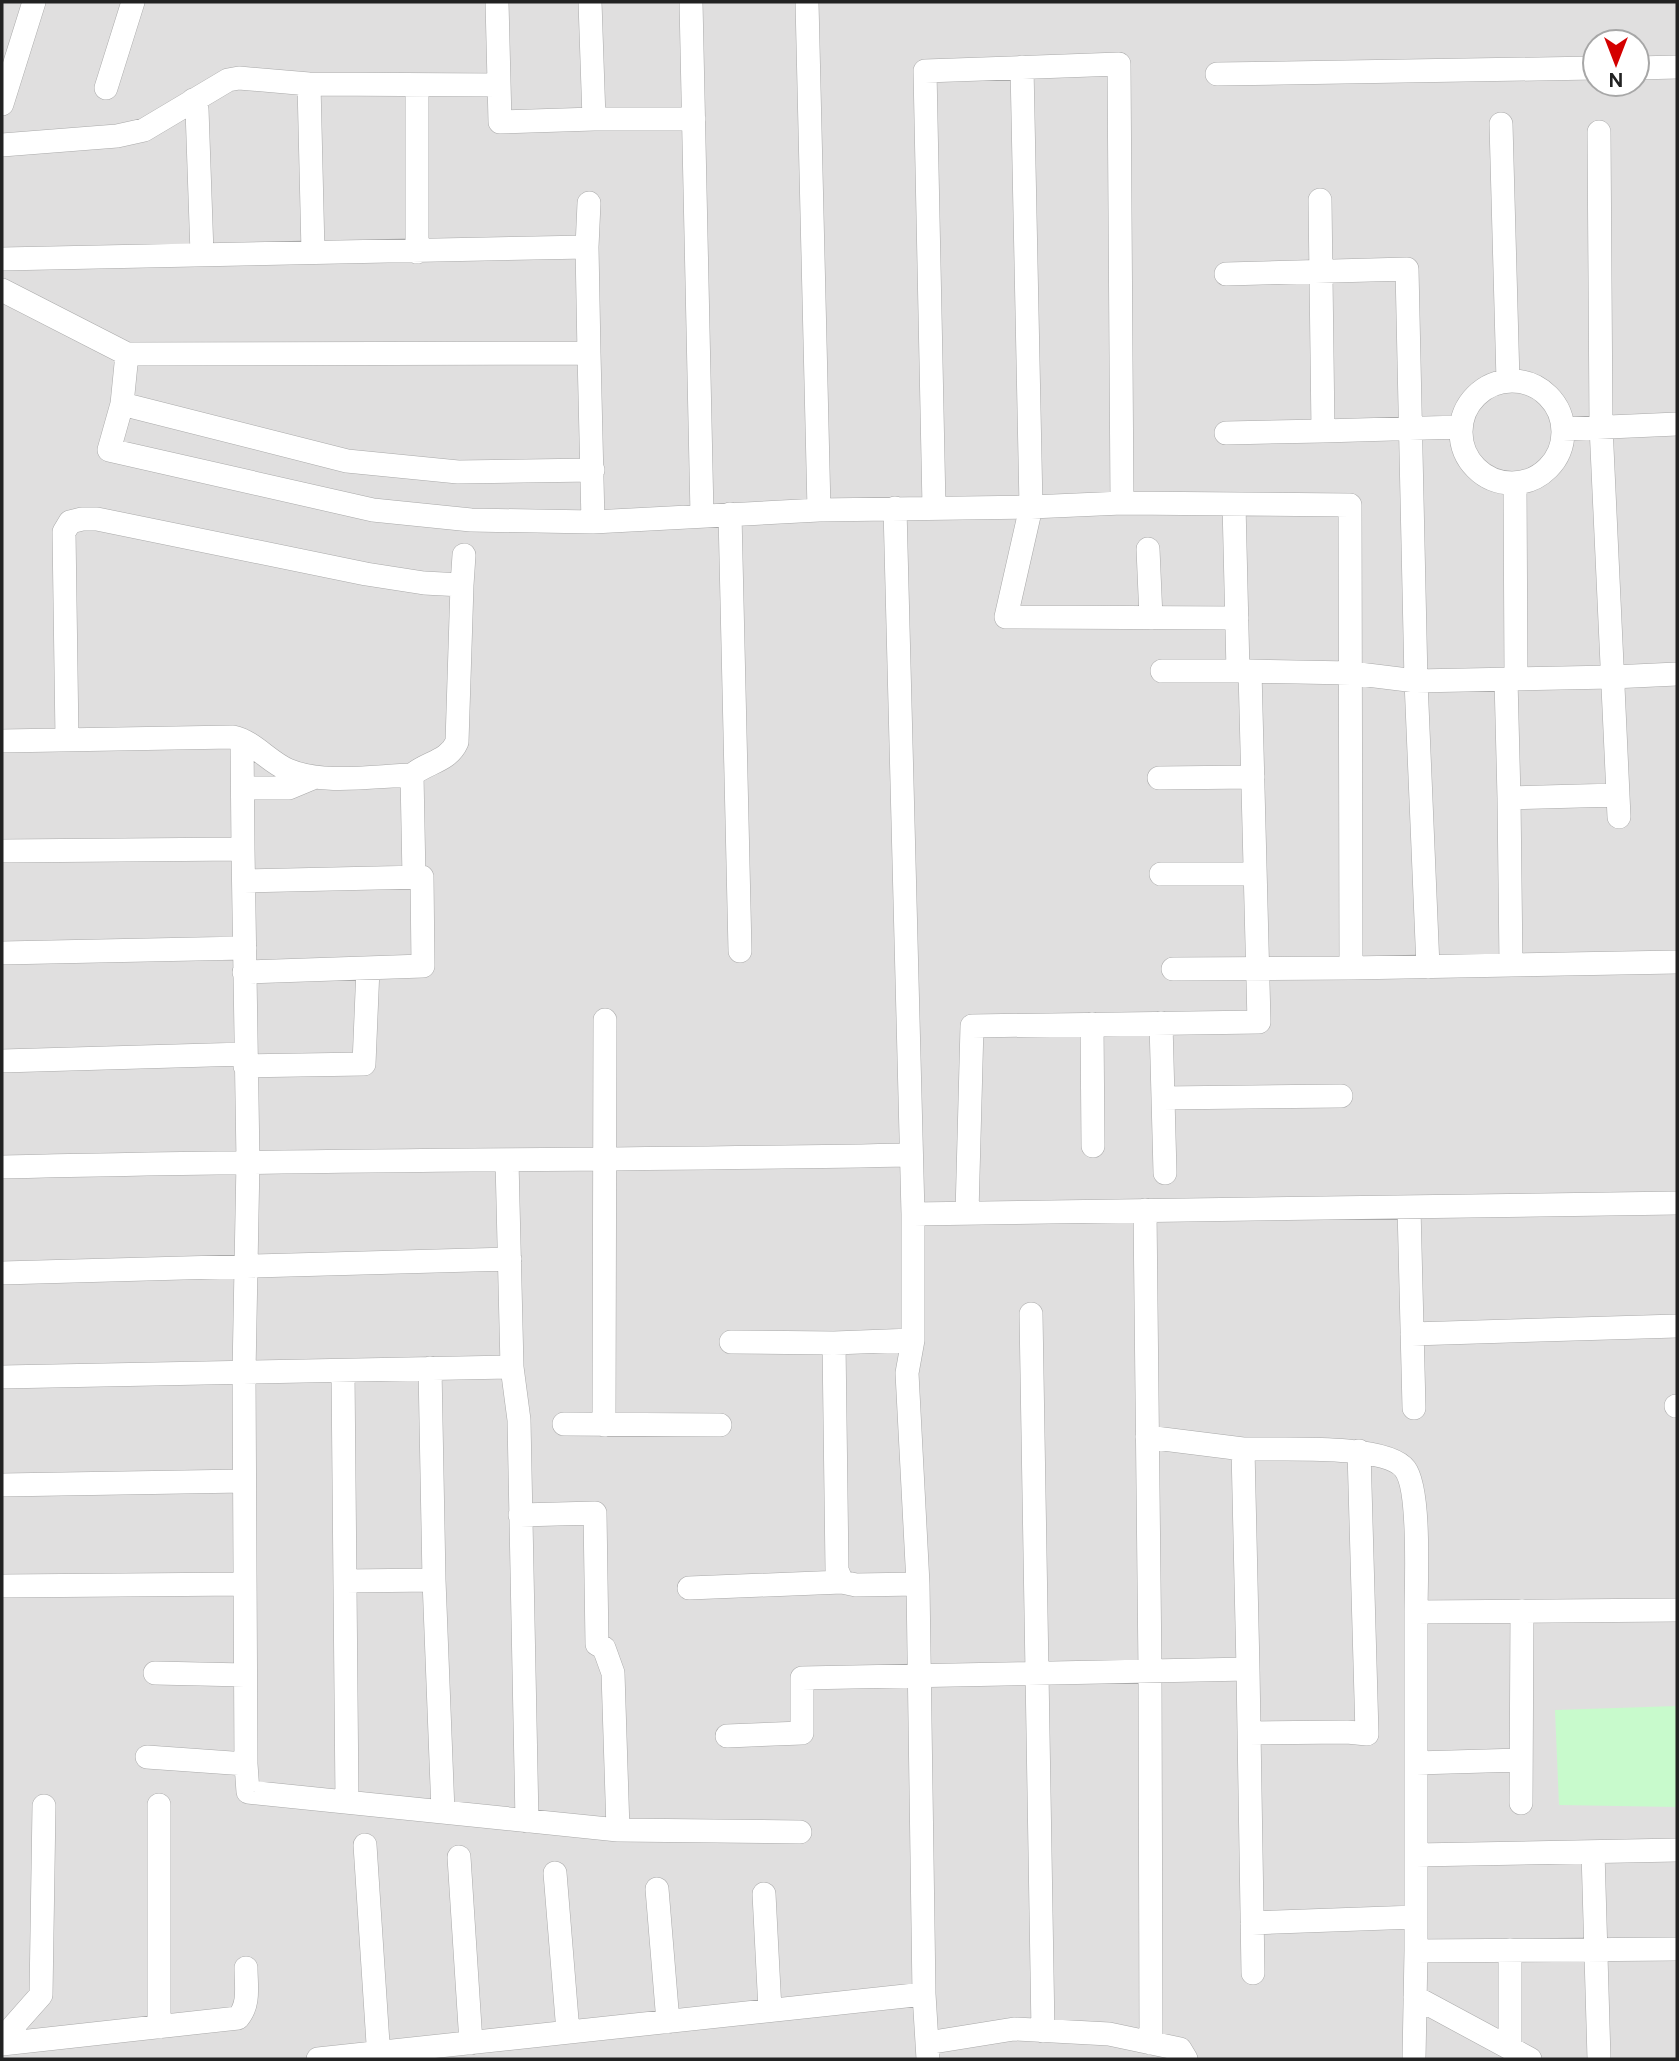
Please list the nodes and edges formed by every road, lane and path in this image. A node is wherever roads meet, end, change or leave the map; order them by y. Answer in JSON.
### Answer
{"nodes":[{"id":1,"x":34,"y":2,"type":"edge"},
{"id":2,"x":133,"y":2,"type":"edge"},
{"id":3,"x":497,"y":2,"type":"edge"},
{"id":4,"x":590,"y":2,"type":"edge"},
{"id":5,"x":691,"y":2,"type":"edge"},
{"id":6,"x":807,"y":2,"type":"edge"},
{"id":7,"x":1022,"y":67,"type":"junction"},
{"id":8,"x":1677,"y":67,"type":"edge"},
{"id":9,"x":1581,"y":68,"type":"edge"},
{"id":10,"x":1651,"y":68,"type":"edge"},
{"id":11,"x":1217,"y":74,"type":"dead end"},
{"id":12,"x":309,"y":84,"type":"junction"},
{"id":13,"x":499,"y":85,"type":"junction"},
{"id":14,"x":417,"y":86,"type":"junction"},
{"id":15,"x":106,"y":88,"type":"dead end"},
{"id":16,"x":193,"y":100,"type":"junction"},
{"id":17,"x":2,"y":104,"type":"edge"},
{"id":18,"x":594,"y":119,"type":"junction"},
{"id":19,"x":694,"y":119,"type":"junction"},
{"id":20,"x":1501,"y":124,"type":"dead end"},
{"id":21,"x":1599,"y":132,"type":"dead end"},
{"id":22,"x":2,"y":145,"type":"edge"},
{"id":23,"x":1321,"y":200,"type":"dead end"},
{"id":24,"x":589,"y":203,"type":"dead end"},
{"id":25,"x":587,"y":247,"type":"junction"},
{"id":26,"x":313,"y":252,"type":"junction"},
{"id":27,"x":417,"y":252,"type":"junction"},
{"id":28,"x":202,"y":254,"type":"junction"},
{"id":29,"x":2,"y":259,"type":"edge"},
{"id":30,"x":1321,"y":271,"type":"junction"},
{"id":31,"x":1226,"y":274,"type":"dead end"},
{"id":32,"x":2,"y":290,"type":"edge"},
{"id":33,"x":127,"y":354,"type":"junction"},
{"id":34,"x":589,"y":354,"type":"junction"},
{"id":35,"x":1508,"y":381,"type":"junction"},
{"id":36,"x":122,"y":404,"type":"junction"},
{"id":37,"x":1677,"y":424,"type":"edge"},
{"id":38,"x":1601,"y":426,"type":"junction"},
{"id":39,"x":1461,"y":427,"type":"junction"},
{"id":40,"x":1412,"y":428,"type":"junction"},
{"id":41,"x":1563,"y":429,"type":"junction"},
{"id":42,"x":1323,"y":431,"type":"junction"},
{"id":43,"x":1226,"y":433,"type":"dead end"},
{"id":44,"x":593,"y":470,"type":"junction"},
{"id":45,"x":1515,"y":483,"type":"junction"},
{"id":46,"x":1122,"y":503,"type":"junction"},
{"id":47,"x":1234,"y":504,"type":"junction"},
{"id":48,"x":933,"y":507,"type":"junction"},
{"id":49,"x":1031,"y":507,"type":"junction"},
{"id":50,"x":895,"y":508,"type":"junction"},
{"id":51,"x":819,"y":510,"type":"junction"},
{"id":52,"x":730,"y":514,"type":"junction"},
{"id":53,"x":702,"y":515,"type":"junction"},
{"id":54,"x":593,"y":522,"type":"junction"},
{"id":55,"x":1148,"y":549,"type":"dead end"},
{"id":56,"x":464,"y":555,"type":"dead end"},
{"id":57,"x":462,"y":585,"type":"junction"},
{"id":58,"x":1151,"y":618,"type":"junction"},
{"id":59,"x":1237,"y":618,"type":"junction"},
{"id":60,"x":1162,"y":671,"type":"dead end"},
{"id":61,"x":1244,"y":671,"type":"junction"},
{"id":62,"x":1351,"y":673,"type":"junction"},
{"id":63,"x":1677,"y":674,"type":"edge"},
{"id":64,"x":1612,"y":677,"type":"junction"},
{"id":65,"x":1511,"y":679,"type":"junction"},
{"id":66,"x":1416,"y":681,"type":"junction"},
{"id":67,"x":66,"y":739,"type":"junction"},
{"id":68,"x":242,"y":740,"type":"junction"},
{"id":69,"x":2,"y":741,"type":"edge"},
{"id":70,"x":412,"y":775,"type":"junction"},
{"id":71,"x":1253,"y":777,"type":"junction"},
{"id":72,"x":313,"y":778,"type":"junction"},
{"id":73,"x":1159,"y":778,"type":"dead end"},
{"id":74,"x":243,"y":788,"type":"junction"},
{"id":75,"x":1509,"y":798,"type":"junction"},
{"id":76,"x":243,"y":849,"type":"junction"},
{"id":77,"x":2,"y":850,"type":"edge"},
{"id":78,"x":1161,"y":874,"type":"dead end"},
{"id":79,"x":1255,"y":874,"type":"junction"},
{"id":80,"x":414,"y":878,"type":"junction"},
{"id":81,"x":244,"y":881,"type":"junction"},
{"id":82,"x":245,"y":948,"type":"junction"},
{"id":83,"x":740,"y":951,"type":"dead end"},
{"id":84,"x":2,"y":953,"type":"edge"},
{"id":85,"x":1677,"y":962,"type":"edge"},
{"id":86,"x":1511,"y":965,"type":"junction"},
{"id":87,"x":1428,"y":967,"type":"junction"},
{"id":88,"x":368,"y":968,"type":"junction"},
{"id":89,"x":1351,"y":968,"type":"junction"},
{"id":90,"x":1173,"y":969,"type":"dead end"},
{"id":91,"x":1257,"y":970,"type":"junction"},
{"id":92,"x":244,"y":972,"type":"junction"},
{"id":93,"x":605,"y":1020,"type":"dead end"},
{"id":94,"x":1092,"y":1024,"type":"junction"},
{"id":95,"x":1161,"y":1024,"type":"junction"},
{"id":96,"x":245,"y":1060,"type":"junction"},
{"id":97,"x":2,"y":1061,"type":"edge"},
{"id":98,"x":1341,"y":1096,"type":"dead end"},
{"id":99,"x":1163,"y":1098,"type":"junction"},
{"id":100,"x":1093,"y":1146,"type":"dead end"},
{"id":101,"x":911,"y":1155,"type":"junction"},
{"id":102,"x":248,"y":1161,"type":"junction"},
{"id":103,"x":507,"y":1161,"type":"junction"},
{"id":104,"x":606,"y":1161,"type":"junction"},
{"id":105,"x":2,"y":1167,"type":"edge"},
{"id":106,"x":1165,"y":1173,"type":"dead end"},
{"id":107,"x":1677,"y":1203,"type":"edge"},
{"id":108,"x":1409,"y":1207,"type":"junction"},
{"id":109,"x":1145,"y":1210,"type":"junction"},
{"id":110,"x":967,"y":1213,"type":"junction"},
{"id":111,"x":913,"y":1214,"type":"junction"},
{"id":112,"x":509,"y":1259,"type":"junction"},
{"id":113,"x":246,"y":1266,"type":"junction"},
{"id":114,"x":2,"y":1273,"type":"edge"},
{"id":115,"x":1031,"y":1314,"type":"dead end"},
{"id":116,"x":1677,"y":1326,"type":"edge"},
{"id":117,"x":1412,"y":1334,"type":"junction"},
{"id":118,"x":913,"y":1340,"type":"junction"},
{"id":119,"x":731,"y":1342,"type":"dead end"},
{"id":120,"x":834,"y":1342,"type":"junction"},
{"id":121,"x":512,"y":1367,"type":"junction"},
{"id":122,"x":430,"y":1368,"type":"junction"},
{"id":123,"x":343,"y":1372,"type":"junction"},
{"id":124,"x":244,"y":1373,"type":"junction"},
{"id":125,"x":2,"y":1377,"type":"edge"},
{"id":126,"x":1413,"y":1408,"type":"dead end"},
{"id":127,"x":564,"y":1424,"type":"dead end"},
{"id":128,"x":604,"y":1424,"type":"junction"},
{"id":129,"x":720,"y":1425,"type":"dead end"},
{"id":130,"x":1147,"y":1437,"type":"junction"},
{"id":131,"x":1243,"y":1449,"type":"junction"},
{"id":132,"x":1359,"y":1451,"type":"junction"},
{"id":133,"x":244,"y":1481,"type":"junction"},
{"id":134,"x":2,"y":1485,"type":"edge"},
{"id":135,"x":520,"y":1515,"type":"junction"},
{"id":136,"x":434,"y":1580,"type":"junction"},
{"id":137,"x":346,"y":1581,"type":"junction"},
{"id":138,"x":842,"y":1582,"type":"junction"},
{"id":139,"x":245,"y":1584,"type":"junction"},
{"id":140,"x":918,"y":1584,"type":"junction"},
{"id":141,"x":2,"y":1586,"type":"edge"},
{"id":142,"x":689,"y":1588,"type":"dead end"},
{"id":143,"x":1677,"y":1610,"type":"edge"},
{"id":144,"x":1522,"y":1611,"type":"junction"},
{"id":145,"x":1416,"y":1612,"type":"junction"},
{"id":146,"x":1248,"y":1669,"type":"junction"},
{"id":147,"x":1150,"y":1671,"type":"junction"},
{"id":148,"x":155,"y":1673,"type":"dead end"},
{"id":149,"x":1037,"y":1673,"type":"junction"},
{"id":150,"x":245,"y":1675,"type":"junction"},
{"id":151,"x":919,"y":1676,"type":"junction"},
{"id":152,"x":1249,"y":1733,"type":"junction"},
{"id":153,"x":727,"y":1736,"type":"dead end"},
{"id":154,"x":147,"y":1757,"type":"dead end"},
{"id":155,"x":1521,"y":1760,"type":"junction"},
{"id":156,"x":1416,"y":1763,"type":"junction"},
{"id":157,"x":246,"y":1764,"type":"junction"},
{"id":158,"x":347,"y":1801,"type":"junction"},
{"id":159,"x":1521,"y":1803,"type":"dead end"},
{"id":160,"x":159,"y":1805,"type":"dead end"},
{"id":161,"x":44,"y":1806,"type":"dead end"},
{"id":162,"x":443,"y":1812,"type":"junction"},
{"id":163,"x":527,"y":1821,"type":"junction"},
{"id":164,"x":618,"y":1830,"type":"junction"},
{"id":165,"x":800,"y":1832,"type":"dead end"},
{"id":166,"x":365,"y":1845,"type":"dead end"},
{"id":167,"x":1677,"y":1850,"type":"edge"},
{"id":168,"x":1593,"y":1852,"type":"junction"},
{"id":169,"x":1416,"y":1856,"type":"junction"},
{"id":170,"x":459,"y":1857,"type":"dead end"},
{"id":171,"x":555,"y":1873,"type":"dead end"},
{"id":172,"x":657,"y":1889,"type":"dead end"},
{"id":173,"x":764,"y":1894,"type":"dead end"},
{"id":174,"x":1416,"y":1917,"type":"junction"},
{"id":175,"x":1252,"y":1923,"type":"junction"},
{"id":176,"x":1677,"y":1949,"type":"edge"},
{"id":177,"x":1510,"y":1950,"type":"junction"},
{"id":178,"x":1596,"y":1950,"type":"junction"},
{"id":179,"x":1416,"y":1951,"type":"junction"},
{"id":180,"x":246,"y":1968,"type":"dead end"},
{"id":181,"x":1253,"y":1973,"type":"dead end"},
{"id":182,"x":924,"y":1994,"type":"junction"},
{"id":183,"x":1415,"y":1997,"type":"junction"},
{"id":184,"x":770,"y":2010,"type":"junction"},
{"id":185,"x":668,"y":2022,"type":"junction"},
{"id":186,"x":159,"y":2027,"type":"junction"},
{"id":187,"x":1043,"y":2031,"type":"junction"},
{"id":188,"x":568,"y":2032,"type":"junction"},
{"id":189,"x":2,"y":2042,"type":"edge"},
{"id":190,"x":471,"y":2043,"type":"junction"},
{"id":191,"x":1151,"y":2043,"type":"junction"},
{"id":192,"x":927,"y":2051,"type":"edge"},
{"id":193,"x":1520,"y":2054,"type":"edge"},
{"id":194,"x":379,"y":2056,"type":"edge"},
{"id":195,"x":318,"y":2059,"type":"edge"},
{"id":196,"x":1186,"y":2059,"type":"edge"},
{"id":197,"x":1414,"y":2059,"type":"edge"},
{"id":198,"x":1599,"y":2059,"type":"edge"}],
"edges":[{"from":1,"to":17,"type":"street"},
{"from":2,"to":15,"type":"street"},
{"from":3,"to":13,"type":"street"},
{"from":4,"to":18,"type":"street"},
{"from":5,"to":19,"type":"street"},
{"from":6,"to":51,"type":"street"},
{"from":7,"to":46,"type":"street"},
{"from":7,"to":48,"type":"street"},
{"from":7,"to":49,"type":"street"},
{"from":8,"to":10,"type":"street"},
{"from":9,"to":11,"type":"street"},
{"from":12,"to":14,"type":"street"},
{"from":12,"to":16,"type":"street"},
{"from":12,"to":26,"type":"street"},
{"from":13,"to":14,"type":"street"},
{"from":13,"to":18,"type":"street"},
{"from":14,"to":27,"type":"street"},
{"from":16,"to":22,"type":"street"},
{"from":16,"to":28,"type":"street"},
{"from":18,"to":19,"type":"street"},
{"from":19,"to":53,"type":"street"},
{"from":20,"to":35,"type":"street"},
{"from":21,"to":38,"type":"street"},
{"from":23,"to":30,"type":"street"},
{"from":24,"to":25,"type":"street"},
{"from":25,"to":27,"type":"street"},
{"from":25,"to":34,"type":"street"},
{"from":26,"to":27,"type":"street"},
{"from":26,"to":28,"type":"street"},
{"from":28,"to":29,"type":"street"},
{"from":30,"to":31,"type":"street"},
{"from":30,"to":40,"type":"street"},
{"from":30,"to":42,"type":"street"},
{"from":32,"to":33,"type":"street"},
{"from":33,"to":34,"type":"street"},
{"from":33,"to":36,"type":"street"},
{"from":34,"to":44,"type":"street"},
{"from":35,"to":39,"type":"street"},
{"from":35,"to":41,"type":"street"},
{"from":36,"to":44,"type":"street"},
{"from":36,"to":54,"type":"street"},
{"from":37,"to":38,"type":"street"},
{"from":38,"to":41,"type":"street"},
{"from":38,"to":64,"type":"street"},
{"from":39,"to":40,"type":"street"},
{"from":39,"to":45,"type":"street"},
{"from":40,"to":42,"type":"street"},
{"from":40,"to":66,"type":"street"},
{"from":41,"to":45,"type":"street"},
{"from":42,"to":43,"type":"street"},
{"from":44,"to":54,"type":"street"},
{"from":45,"to":65,"type":"street"},
{"from":46,"to":47,"type":"street"},
{"from":46,"to":49,"type":"street"},
{"from":47,"to":59,"type":"street"},
{"from":47,"to":62,"type":"street"},
{"from":48,"to":49,"type":"street"},
{"from":48,"to":50,"type":"street"},
{"from":49,"to":58,"type":"street"},
{"from":50,"to":51,"type":"street"},
{"from":50,"to":101,"type":"street"},
{"from":51,"to":52,"type":"street"},
{"from":52,"to":53,"type":"street"},
{"from":52,"to":83,"type":"street"},
{"from":53,"to":54,"type":"street"},
{"from":55,"to":58,"type":"street"},
{"from":56,"to":57,"type":"street"},
{"from":57,"to":67,"type":"street"},
{"from":57,"to":70,"type":"street"},
{"from":58,"to":59,"type":"street"},
{"from":59,"to":61,"type":"street"},
{"from":60,"to":61,"type":"street"},
{"from":61,"to":62,"type":"street"},
{"from":61,"to":71,"type":"street"},
{"from":62,"to":66,"type":"street"},
{"from":62,"to":89,"type":"street"},
{"from":63,"to":64,"type":"street"},
{"from":64,"to":65,"type":"street"},
{"from":64,"to":75,"type":"street"},
{"from":65,"to":66,"type":"street"},
{"from":65,"to":75,"type":"street"},
{"from":66,"to":87,"type":"street"},
{"from":67,"to":68,"type":"street"},
{"from":67,"to":69,"type":"street"},
{"from":68,"to":72,"type":"street"},
{"from":68,"to":74,"type":"street"},
{"from":70,"to":72,"type":"street"},
{"from":70,"to":80,"type":"street"},
{"from":71,"to":73,"type":"street"},
{"from":71,"to":79,"type":"street"},
{"from":72,"to":74,"type":"street"},
{"from":74,"to":76,"type":"street"},
{"from":75,"to":86,"type":"street"},
{"from":76,"to":77,"type":"street"},
{"from":76,"to":81,"type":"street"},
{"from":78,"to":79,"type":"street"},
{"from":79,"to":91,"type":"street"},
{"from":80,"to":81,"type":"street"},
{"from":80,"to":88,"type":"street"},
{"from":81,"to":82,"type":"street"},
{"from":82,"to":84,"type":"street"},
{"from":82,"to":92,"type":"street"},
{"from":85,"to":86,"type":"street"},
{"from":86,"to":87,"type":"street"},
{"from":87,"to":89,"type":"street"},
{"from":88,"to":92,"type":"street"},
{"from":88,"to":96,"type":"street"},
{"from":89,"to":91,"type":"street"},
{"from":90,"to":91,"type":"street"},
{"from":91,"to":95,"type":"street"},
{"from":92,"to":96,"type":"street"},
{"from":93,"to":104,"type":"street"},
{"from":94,"to":95,"type":"street"},
{"from":94,"to":100,"type":"street"},
{"from":94,"to":110,"type":"street"},
{"from":95,"to":99,"type":"street"},
{"from":96,"to":97,"type":"street"},
{"from":96,"to":102,"type":"street"},
{"from":98,"to":99,"type":"street"},
{"from":99,"to":106,"type":"street"},
{"from":101,"to":104,"type":"street"},
{"from":101,"to":111,"type":"street"},
{"from":102,"to":103,"type":"street"},
{"from":102,"to":105,"type":"street"},
{"from":102,"to":113,"type":"street"},
{"from":103,"to":104,"type":"street"},
{"from":103,"to":112,"type":"street"},
{"from":104,"to":128,"type":"street"},
{"from":107,"to":108,"type":"street"},
{"from":108,"to":109,"type":"street"},
{"from":108,"to":117,"type":"street"},
{"from":109,"to":110,"type":"street"},
{"from":109,"to":130,"type":"street"},
{"from":110,"to":111,"type":"street"},
{"from":111,"to":118,"type":"street"},
{"from":112,"to":113,"type":"street"},
{"from":112,"to":121,"type":"street"},
{"from":113,"to":114,"type":"street"},
{"from":113,"to":124,"type":"street"},
{"from":115,"to":149,"type":"street"},
{"from":116,"to":117,"type":"street"},
{"from":117,"to":126,"type":"street"},
{"from":118,"to":120,"type":"street"},
{"from":118,"to":140,"type":"street"},
{"from":119,"to":120,"type":"street"},
{"from":120,"to":138,"type":"street"},
{"from":121,"to":122,"type":"street"},
{"from":121,"to":135,"type":"street"},
{"from":122,"to":123,"type":"street"},
{"from":122,"to":136,"type":"street"},
{"from":123,"to":124,"type":"street"},
{"from":123,"to":137,"type":"street"},
{"from":124,"to":125,"type":"street"},
{"from":124,"to":133,"type":"street"},
{"from":127,"to":128,"type":"street"},
{"from":128,"to":129,"type":"street"},
{"from":130,"to":131,"type":"street"},
{"from":130,"to":147,"type":"street"},
{"from":131,"to":132,"type":"street"},
{"from":131,"to":146,"type":"street"},
{"from":132,"to":145,"type":"street"},
{"from":132,"to":152,"type":"street"},
{"from":133,"to":134,"type":"street"},
{"from":133,"to":139,"type":"street"},
{"from":135,"to":163,"type":"street"},
{"from":135,"to":164,"type":"street"},
{"from":136,"to":137,"type":"street"},
{"from":136,"to":162,"type":"street"},
{"from":137,"to":158,"type":"street"},
{"from":138,"to":140,"type":"street"},
{"from":138,"to":142,"type":"street"},
{"from":139,"to":141,"type":"street"},
{"from":139,"to":150,"type":"street"},
{"from":140,"to":151,"type":"street"},
{"from":143,"to":144,"type":"street"},
{"from":144,"to":145,"type":"street"},
{"from":144,"to":155,"type":"street"},
{"from":145,"to":156,"type":"street"},
{"from":146,"to":147,"type":"street"},
{"from":146,"to":152,"type":"street"},
{"from":147,"to":149,"type":"street"},
{"from":147,"to":191,"type":"street"},
{"from":148,"to":150,"type":"street"},
{"from":149,"to":151,"type":"street"},
{"from":149,"to":187,"type":"street"},
{"from":150,"to":157,"type":"street"},
{"from":151,"to":153,"type":"street"},
{"from":151,"to":182,"type":"street"},
{"from":152,"to":175,"type":"street"},
{"from":154,"to":157,"type":"street"},
{"from":155,"to":156,"type":"street"},
{"from":155,"to":159,"type":"street"},
{"from":156,"to":169,"type":"street"},
{"from":157,"to":158,"type":"street"},
{"from":158,"to":162,"type":"street"},
{"from":160,"to":186,"type":"street"},
{"from":161,"to":189,"type":"street"},
{"from":162,"to":163,"type":"street"},
{"from":163,"to":164,"type":"street"},
{"from":164,"to":165,"type":"street"},
{"from":166,"to":194,"type":"street"},
{"from":167,"to":168,"type":"street"},
{"from":168,"to":169,"type":"street"},
{"from":168,"to":178,"type":"street"},
{"from":169,"to":174,"type":"street"},
{"from":170,"to":190,"type":"street"},
{"from":171,"to":188,"type":"street"},
{"from":172,"to":185,"type":"street"},
{"from":173,"to":184,"type":"street"},
{"from":174,"to":175,"type":"street"},
{"from":174,"to":179,"type":"street"},
{"from":175,"to":181,"type":"street"},
{"from":176,"to":178,"type":"street"},
{"from":177,"to":178,"type":"street"},
{"from":177,"to":179,"type":"street"},
{"from":177,"to":193,"type":"street"},
{"from":178,"to":198,"type":"street"},
{"from":179,"to":183,"type":"street"},
{"from":180,"to":186,"type":"street"},
{"from":182,"to":184,"type":"street"},
{"from":182,"to":192,"type":"street"},
{"from":183,"to":193,"type":"street"},
{"from":183,"to":197,"type":"street"},
{"from":184,"to":185,"type":"street"},
{"from":185,"to":188,"type":"street"},
{"from":186,"to":189,"type":"street"},
{"from":187,"to":191,"type":"street"},
{"from":187,"to":192,"type":"street"},
{"from":188,"to":190,"type":"street"},
{"from":190,"to":194,"type":"street"},
{"from":191,"to":196,"type":"street"},
{"from":194,"to":195,"type":"street"}]}
